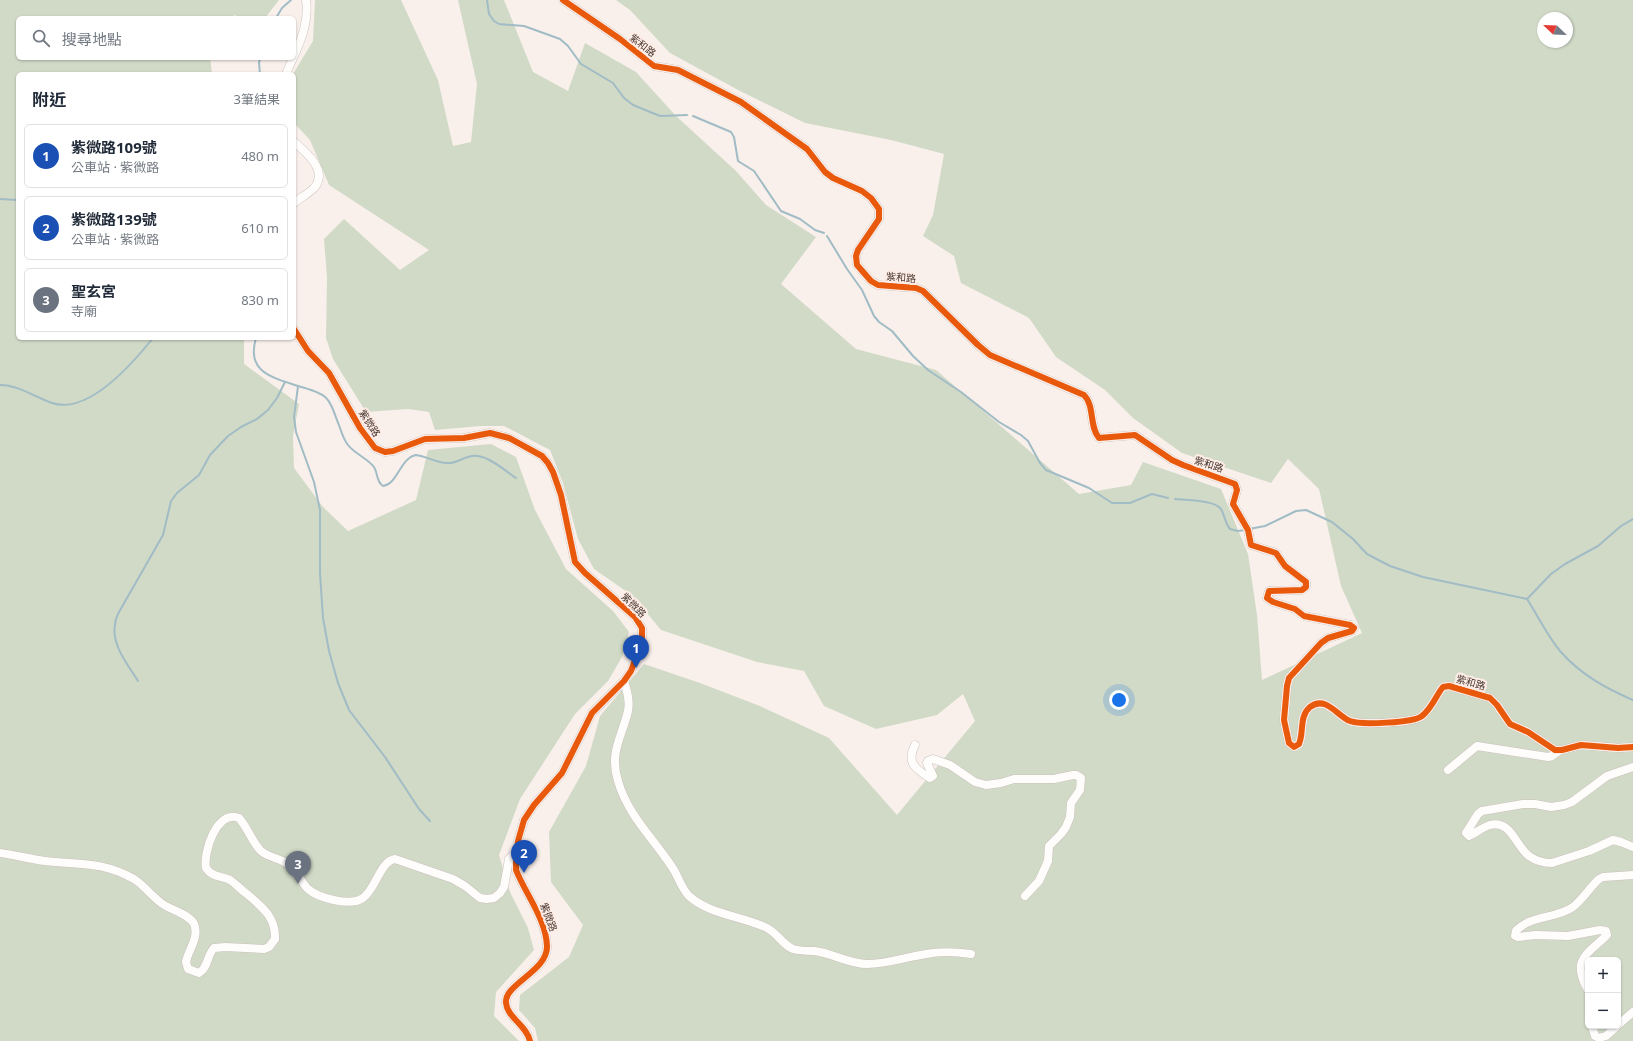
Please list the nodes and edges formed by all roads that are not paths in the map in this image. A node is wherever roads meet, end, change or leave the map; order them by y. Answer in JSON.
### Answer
{"nodes":[{"id":1,"x":306,"y":0,"type":"edge"},
{"id":2,"x":563,"y":0,"type":"edge"},
{"id":3,"x":296,"y":51,"type":"edge"},
{"id":4,"x":293,"y":60,"type":"edge"},
{"id":5,"x":287,"y":72,"type":"edge"},
{"id":6,"x":296,"y":144,"type":"edge"},
{"id":7,"x":296,"y":202,"type":"edge"},
{"id":8,"x":296,"y":332,"type":"edge"},
{"id":9,"x":624,"y":682,"type":"junction"},
{"id":10,"x":915,"y":744,"type":"dead end"},
{"id":11,"x":1633,"y":747,"type":"edge"},
{"id":12,"x":1559,"y":751,"type":"junction"},
{"id":13,"x":1633,"y":767,"type":"edge"},
{"id":14,"x":1448,"y":770,"type":"dead end"},
{"id":15,"x":1633,"y":847,"type":"edge"},
{"id":16,"x":0,"y":853,"type":"edge"},
{"id":17,"x":517,"y":856,"type":"junction"},
{"id":18,"x":1633,"y":875,"type":"edge"},
{"id":19,"x":1025,"y":896,"type":"dead end"},
{"id":20,"x":971,"y":954,"type":"dead end"},
{"id":21,"x":1585,"y":957,"type":"edge"},
{"id":22,"x":1585,"y":957,"type":"edge"},
{"id":23,"x":1585,"y":984,"type":"edge"},
{"id":24,"x":1633,"y":1012,"type":"edge"},
{"id":25,"x":1621,"y":1023,"type":"edge"},
{"id":26,"x":1593,"y":1029,"type":"edge"},
{"id":27,"x":1614,"y":1029,"type":"edge"},
{"id":28,"x":530,"y":1041,"type":"edge"}],
"edges":[{"from":1,"to":3,"type":"street"},
{"from":2,"to":12,"type":"street","name":"紫和路"},
{"from":4,"to":5,"type":"street"},
{"from":6,"to":7,"type":"street"},
{"from":8,"to":9,"type":"street","name":"紫微路"},
{"from":9,"to":17,"type":"street","name":"紫微路"},
{"from":9,"to":20,"type":"street"},
{"from":10,"to":19,"type":"street"},
{"from":11,"to":12,"type":"street"},
{"from":12,"to":14,"type":"street"},
{"from":13,"to":15,"type":"street"},
{"from":16,"to":17,"type":"street"},
{"from":17,"to":28,"type":"street","name":"紫微路"},
{"from":18,"to":21,"type":"street"},
{"from":22,"to":23,"type":"street"},
{"from":24,"to":25,"type":"street"},
{"from":26,"to":27,"type":"street"}]}
